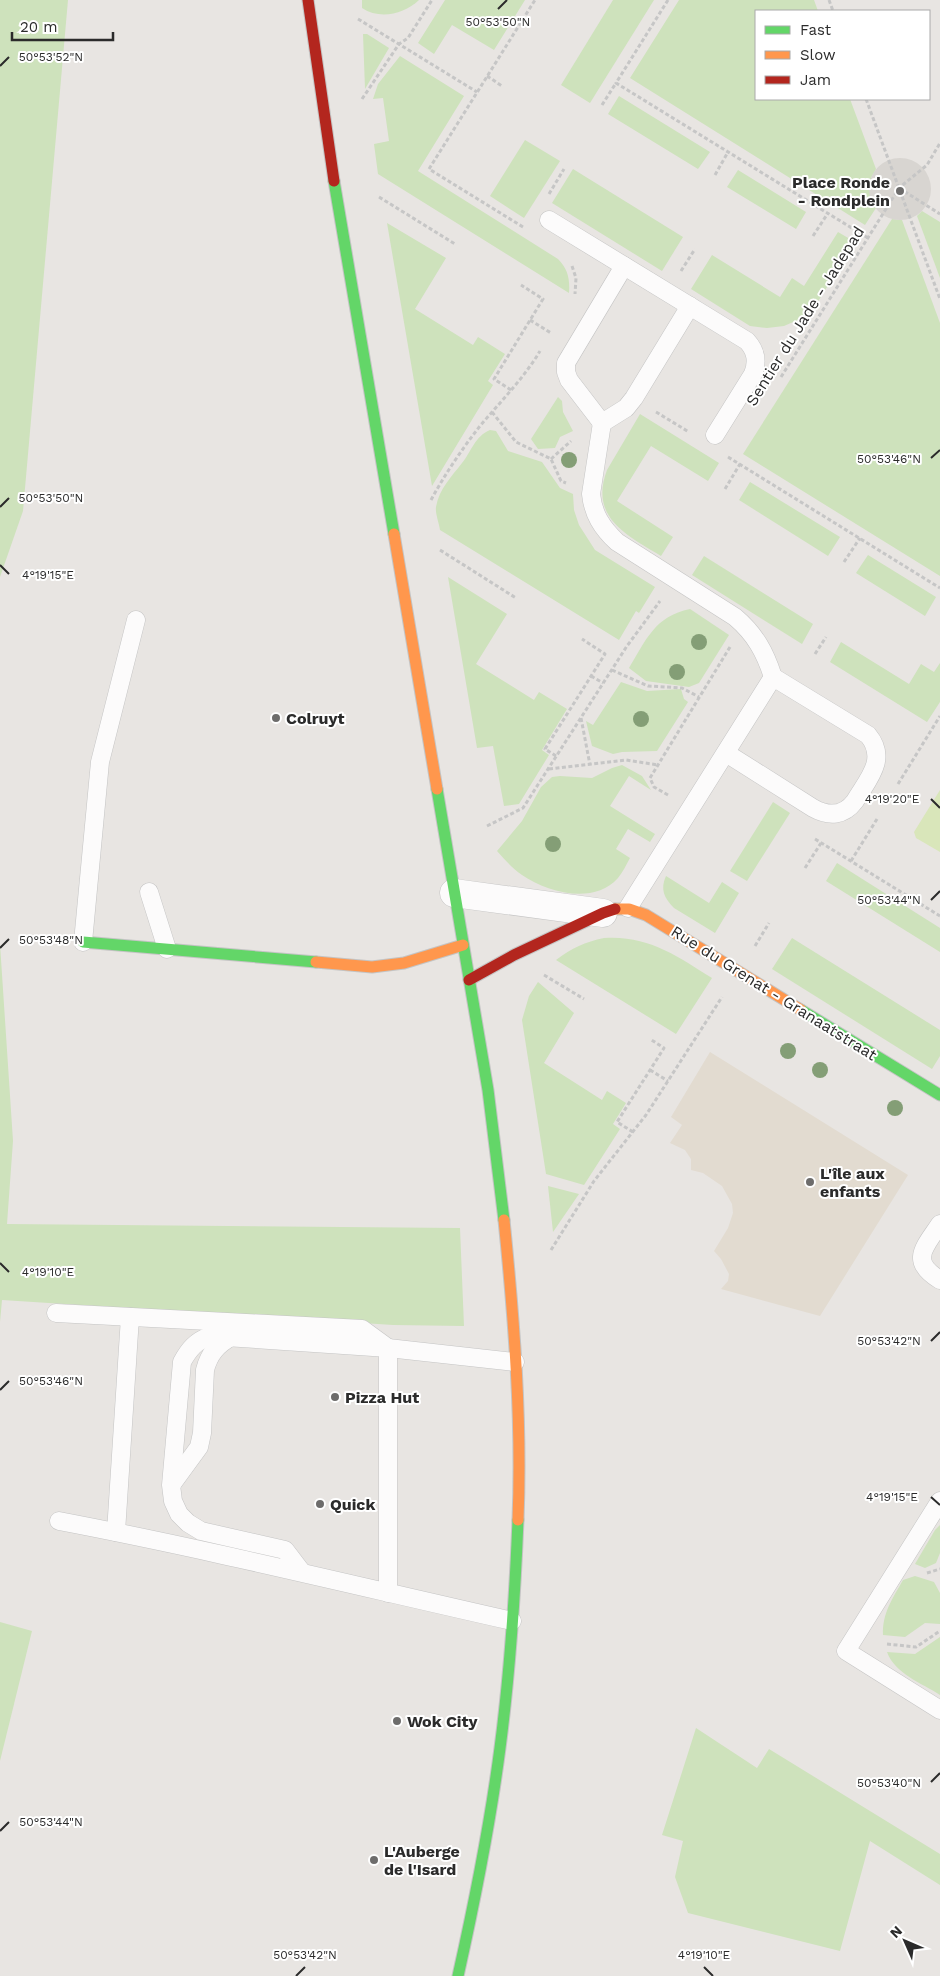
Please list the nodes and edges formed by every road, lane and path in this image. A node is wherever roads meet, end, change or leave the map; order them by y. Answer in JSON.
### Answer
{"nodes":[{"id":1,"x":308,"y":0,"type":"edge"},
{"id":2,"x":432,"y":0,"type":"edge"},
{"id":3,"x":534,"y":0,"type":"edge"},
{"id":4,"x":668,"y":0,"type":"edge"},
{"id":5,"x":358,"y":19,"type":"dead end"},
{"id":6,"x":399,"y":44,"type":"junction"},
{"id":7,"x":487,"y":76,"type":"junction"},
{"id":8,"x":616,"y":83,"type":"junction"},
{"id":9,"x":502,"y":86,"type":"dead end"},
{"id":10,"x":477,"y":92,"type":"junction"},
{"id":11,"x":362,"y":99,"type":"dead end"},
{"id":12,"x":866,"y":100,"type":"edge"},
{"id":13,"x":602,"y":105,"type":"dead end"},
{"id":14,"x":940,"y":143,"type":"edge"},
{"id":15,"x":729,"y":152,"type":"junction"},
{"id":16,"x":715,"y":175,"type":"dead end"},
{"id":17,"x":899,"y":188,"type":"junction"},
{"id":18,"x":379,"y":197,"type":"dead end"},
{"id":19,"x":828,"y":213,"type":"junction"},
{"id":20,"x":940,"y":214,"type":"edge"},
{"id":21,"x":549,"y":220,"type":"dead end"},
{"id":22,"x":526,"y":229,"type":"dead end"},
{"id":23,"x":813,"y":236,"type":"dead end"},
{"id":24,"x":868,"y":238,"type":"junction"},
{"id":25,"x":454,"y":244,"type":"dead end"},
{"id":26,"x":695,"y":249,"type":"dead end"},
{"id":27,"x":569,"y":262,"type":"dead end"},
{"id":28,"x":624,"y":266,"type":"junction"},
{"id":29,"x":680,"y":273,"type":"dead end"},
{"id":30,"x":521,"y":285,"type":"dead end"},
{"id":31,"x":574,"y":296,"type":"dead end"},
{"id":32,"x":940,"y":299,"type":"edge"},
{"id":33,"x":690,"y":306,"type":"junction"},
{"id":34,"x":530,"y":320,"type":"junction"},
{"id":35,"x":556,"y":326,"type":"dead end"},
{"id":36,"x":541,"y":350,"type":"dead end"},
{"id":37,"x":778,"y":382,"type":"dead end"},
{"id":38,"x":511,"y":390,"type":"junction"},
{"id":39,"x":653,"y":410,"type":"dead end"},
{"id":40,"x":492,"y":412,"type":"junction"},
{"id":41,"x":602,"y":423,"type":"junction"},
{"id":42,"x":693,"y":434,"type":"dead end"},
{"id":43,"x":715,"y":435,"type":"dead end"},
{"id":44,"x":578,"y":436,"type":"dead end"},
{"id":45,"x":723,"y":454,"type":"dead end"},
{"id":46,"x":551,"y":458,"type":"junction"},
{"id":47,"x":740,"y":464,"type":"junction"},
{"id":48,"x":568,"y":484,"type":"dead end"},
{"id":49,"x":725,"y":488,"type":"dead end"},
{"id":50,"x":431,"y":500,"type":"dead end"},
{"id":51,"x":860,"y":538,"type":"junction"},
{"id":52,"x":440,"y":550,"type":"dead end"},
{"id":53,"x":844,"y":562,"type":"dead end"},
{"id":54,"x":940,"y":588,"type":"edge"},
{"id":55,"x":516,"y":598,"type":"dead end"},
{"id":56,"x":662,"y":599,"type":"dead end"},
{"id":57,"x":136,"y":620,"type":"dead end"},
{"id":58,"x":826,"y":637,"type":"dead end"},
{"id":59,"x":582,"y":639,"type":"dead end"},
{"id":60,"x":732,"y":644,"type":"dead end"},
{"id":61,"x":815,"y":654,"type":"dead end"},
{"id":62,"x":612,"y":670,"type":"junction"},
{"id":63,"x":591,"y":676,"type":"junction"},
{"id":64,"x":773,"y":677,"type":"junction"},
{"id":65,"x":603,"y":683,"type":"junction"},
{"id":66,"x":699,"y":697,"type":"junction"},
{"id":67,"x":581,"y":718,"type":"junction"},
{"id":68,"x":726,"y":753,"type":"junction"},
{"id":69,"x":556,"y":756,"type":"junction"},
{"id":70,"x":590,"y":765,"type":"junction"},
{"id":71,"x":658,"y":765,"type":"junction"},
{"id":72,"x":548,"y":769,"type":"junction"},
{"id":73,"x":669,"y":796,"type":"dead end"},
{"id":74,"x":487,"y":826,"type":"dead end"},
{"id":75,"x":814,"y":838,"type":"dead end"},
{"id":76,"x":821,"y":843,"type":"junction"},
{"id":77,"x":805,"y":868,"type":"dead end"},
{"id":78,"x":149,"y":892,"type":"dead end"},
{"id":79,"x":454,"y":893,"type":"junction"},
{"id":80,"x":615,"y":910,"type":"junction"},
{"id":81,"x":940,"y":916,"type":"edge"},
{"id":82,"x":769,"y":923,"type":"dead end"},
{"id":83,"x":83,"y":942,"type":"joint"},
{"id":84,"x":463,"y":945,"type":"junction"},
{"id":85,"x":167,"y":948,"type":"junction"},
{"id":86,"x":750,"y":953,"type":"dead end"},
{"id":87,"x":540,"y":972,"type":"dead end"},
{"id":88,"x":468,"y":980,"type":"junction"},
{"id":89,"x":725,"y":992,"type":"dead end"},
{"id":90,"x":584,"y":999,"type":"dead end"},
{"id":91,"x":650,"y":1039,"type":"dead end"},
{"id":92,"x":650,"y":1070,"type":"junction"},
{"id":93,"x":668,"y":1081,"type":"junction"},
{"id":94,"x":940,"y":1095,"type":"edge"},
{"id":95,"x":633,"y":1132,"type":"junction"},
{"id":96,"x":940,"y":1224,"type":"edge"},
{"id":97,"x":551,"y":1250,"type":"dead end"},
{"id":98,"x":940,"y":1280,"type":"edge"},
{"id":99,"x":56,"y":1313,"type":"dead end"},
{"id":100,"x":130,"y":1317,"type":"junction"},
{"id":101,"x":231,"y":1337,"type":"junction"},
{"id":102,"x":388,"y":1348,"type":"junction"},
{"id":103,"x":516,"y":1362,"type":"junction"},
{"id":104,"x":171,"y":1485,"type":"junction"},
{"id":105,"x":940,"y":1501,"type":"edge"},
{"id":106,"x":60,"y":1521,"type":"dead end"},
{"id":107,"x":116,"y":1532,"type":"junction"},
{"id":108,"x":301,"y":1571,"type":"junction"},
{"id":109,"x":388,"y":1593,"type":"junction"},
{"id":110,"x":512,"y":1621,"type":"junction"},
{"id":111,"x":860,"y":1629,"type":"junction"},
{"id":112,"x":940,"y":1631,"type":"edge"},
{"id":113,"x":940,"y":1710,"type":"edge"},
{"id":114,"x":458,"y":1976,"type":"edge"}],
"edges":[{"from":1,"to":79,"type":"main road"},
{"from":2,"to":6,"type":"path"},
{"from":3,"to":7,"type":"path"},
{"from":4,"to":8,"type":"path"},
{"from":5,"to":6,"type":"path"},
{"from":6,"to":10,"type":"path"},
{"from":6,"to":11,"type":"path"},
{"from":7,"to":9,"type":"path"},
{"from":7,"to":10,"type":"path"},
{"from":8,"to":13,"type":"path"},
{"from":8,"to":15,"type":"path"},
{"from":10,"to":22,"type":"path"},
{"from":12,"to":17,"type":"path"},
{"from":14,"to":17,"type":"path","name":"Sentier du Jade - Jadepad"},
{"from":15,"to":16,"type":"path"},
{"from":15,"to":19,"type":"path"},
{"from":17,"to":20,"type":"path"},
{"from":17,"to":24,"type":"path","name":"Sentier du Jade - Jadepad"},
{"from":17,"to":32,"type":"path"},
{"from":18,"to":25,"type":"path"},
{"from":19,"to":23,"type":"path"},
{"from":19,"to":24,"type":"path"},
{"from":21,"to":28,"type":"lane"},
{"from":24,"to":37,"type":"path","name":"Sentier du Jade - Jadepad"},
{"from":26,"to":29,"type":"path"},
{"from":27,"to":31,"type":"path"},
{"from":28,"to":33,"type":"lane"},
{"from":28,"to":41,"type":"lane"},
{"from":30,"to":34,"type":"path"},
{"from":33,"to":41,"type":"lane"},
{"from":33,"to":43,"type":"lane"},
{"from":34,"to":35,"type":"path"},
{"from":34,"to":38,"type":"path"},
{"from":36,"to":38,"type":"path"},
{"from":38,"to":40,"type":"path"},
{"from":39,"to":42,"type":"path"},
{"from":40,"to":46,"type":"path"},
{"from":40,"to":50,"type":"path"},
{"from":41,"to":64,"type":"lane"},
{"from":44,"to":46,"type":"path"},
{"from":45,"to":47,"type":"path"},
{"from":46,"to":48,"type":"path"},
{"from":47,"to":49,"type":"path"},
{"from":47,"to":51,"type":"path"},
{"from":51,"to":53,"type":"path"},
{"from":51,"to":54,"type":"path"},
{"from":52,"to":55,"type":"path"},
{"from":56,"to":62,"type":"path"},
{"from":57,"to":83,"type":"lane"},
{"from":58,"to":61,"type":"path"},
{"from":59,"to":63,"type":"path"},
{"from":60,"to":66,"type":"path"},
{"from":62,"to":65,"type":"path"},
{"from":62,"to":66,"type":"path"},
{"from":63,"to":65,"type":"path"},
{"from":63,"to":69,"type":"path"},
{"from":64,"to":68,"type":"lane"},
{"from":64,"to":68,"type":"lane"},
{"from":65,"to":67,"type":"path"},
{"from":66,"to":71,"type":"path"},
{"from":67,"to":69,"type":"path"},
{"from":67,"to":70,"type":"path"},
{"from":68,"to":80,"type":"lane"},
{"from":69,"to":72,"type":"path"},
{"from":70,"to":71,"type":"path"},
{"from":70,"to":72,"type":"path"},
{"from":71,"to":73,"type":"path"},
{"from":72,"to":74,"type":"path"},
{"from":75,"to":76,"type":"path"},
{"from":76,"to":77,"type":"path"},
{"from":76,"to":81,"type":"path"},
{"from":78,"to":85,"type":"lane"},
{"from":79,"to":80,"type":"street","name":"Rue du Grenat - Granaatstraat"},
{"from":79,"to":84,"type":"main road"},
{"from":80,"to":88,"type":"main road"},
{"from":80,"to":94,"type":"main road","name":"Rue du Grenat - Granaatstraat"},
{"from":82,"to":86,"type":"path"},
{"from":83,"to":85,"type":"main road"},
{"from":84,"to":85,"type":"main road"},
{"from":84,"to":88,"type":"main road"},
{"from":87,"to":90,"type":"path"},
{"from":88,"to":103,"type":"main road"},
{"from":89,"to":93,"type":"path"},
{"from":91,"to":92,"type":"path"},
{"from":92,"to":93,"type":"path"},
{"from":92,"to":95,"type":"path"},
{"from":93,"to":95,"type":"path"},
{"from":95,"to":97,"type":"path"},
{"from":96,"to":98,"type":"lane"},
{"from":99,"to":100,"type":"lane"},
{"from":100,"to":102,"type":"lane"},
{"from":100,"to":107,"type":"lane"},
{"from":101,"to":102,"type":"lane"},
{"from":101,"to":104,"type":"lane"},
{"from":101,"to":104,"type":"lane"},
{"from":102,"to":103,"type":"lane"},
{"from":102,"to":109,"type":"lane"},
{"from":103,"to":110,"type":"main road"},
{"from":104,"to":108,"type":"lane"},
{"from":105,"to":111,"type":"lane"},
{"from":106,"to":107,"type":"lane"},
{"from":107,"to":108,"type":"lane"},
{"from":108,"to":109,"type":"lane"},
{"from":109,"to":110,"type":"lane"},
{"from":110,"to":114,"type":"main road"},
{"from":111,"to":112,"type":"path"},
{"from":111,"to":113,"type":"lane"}]}
